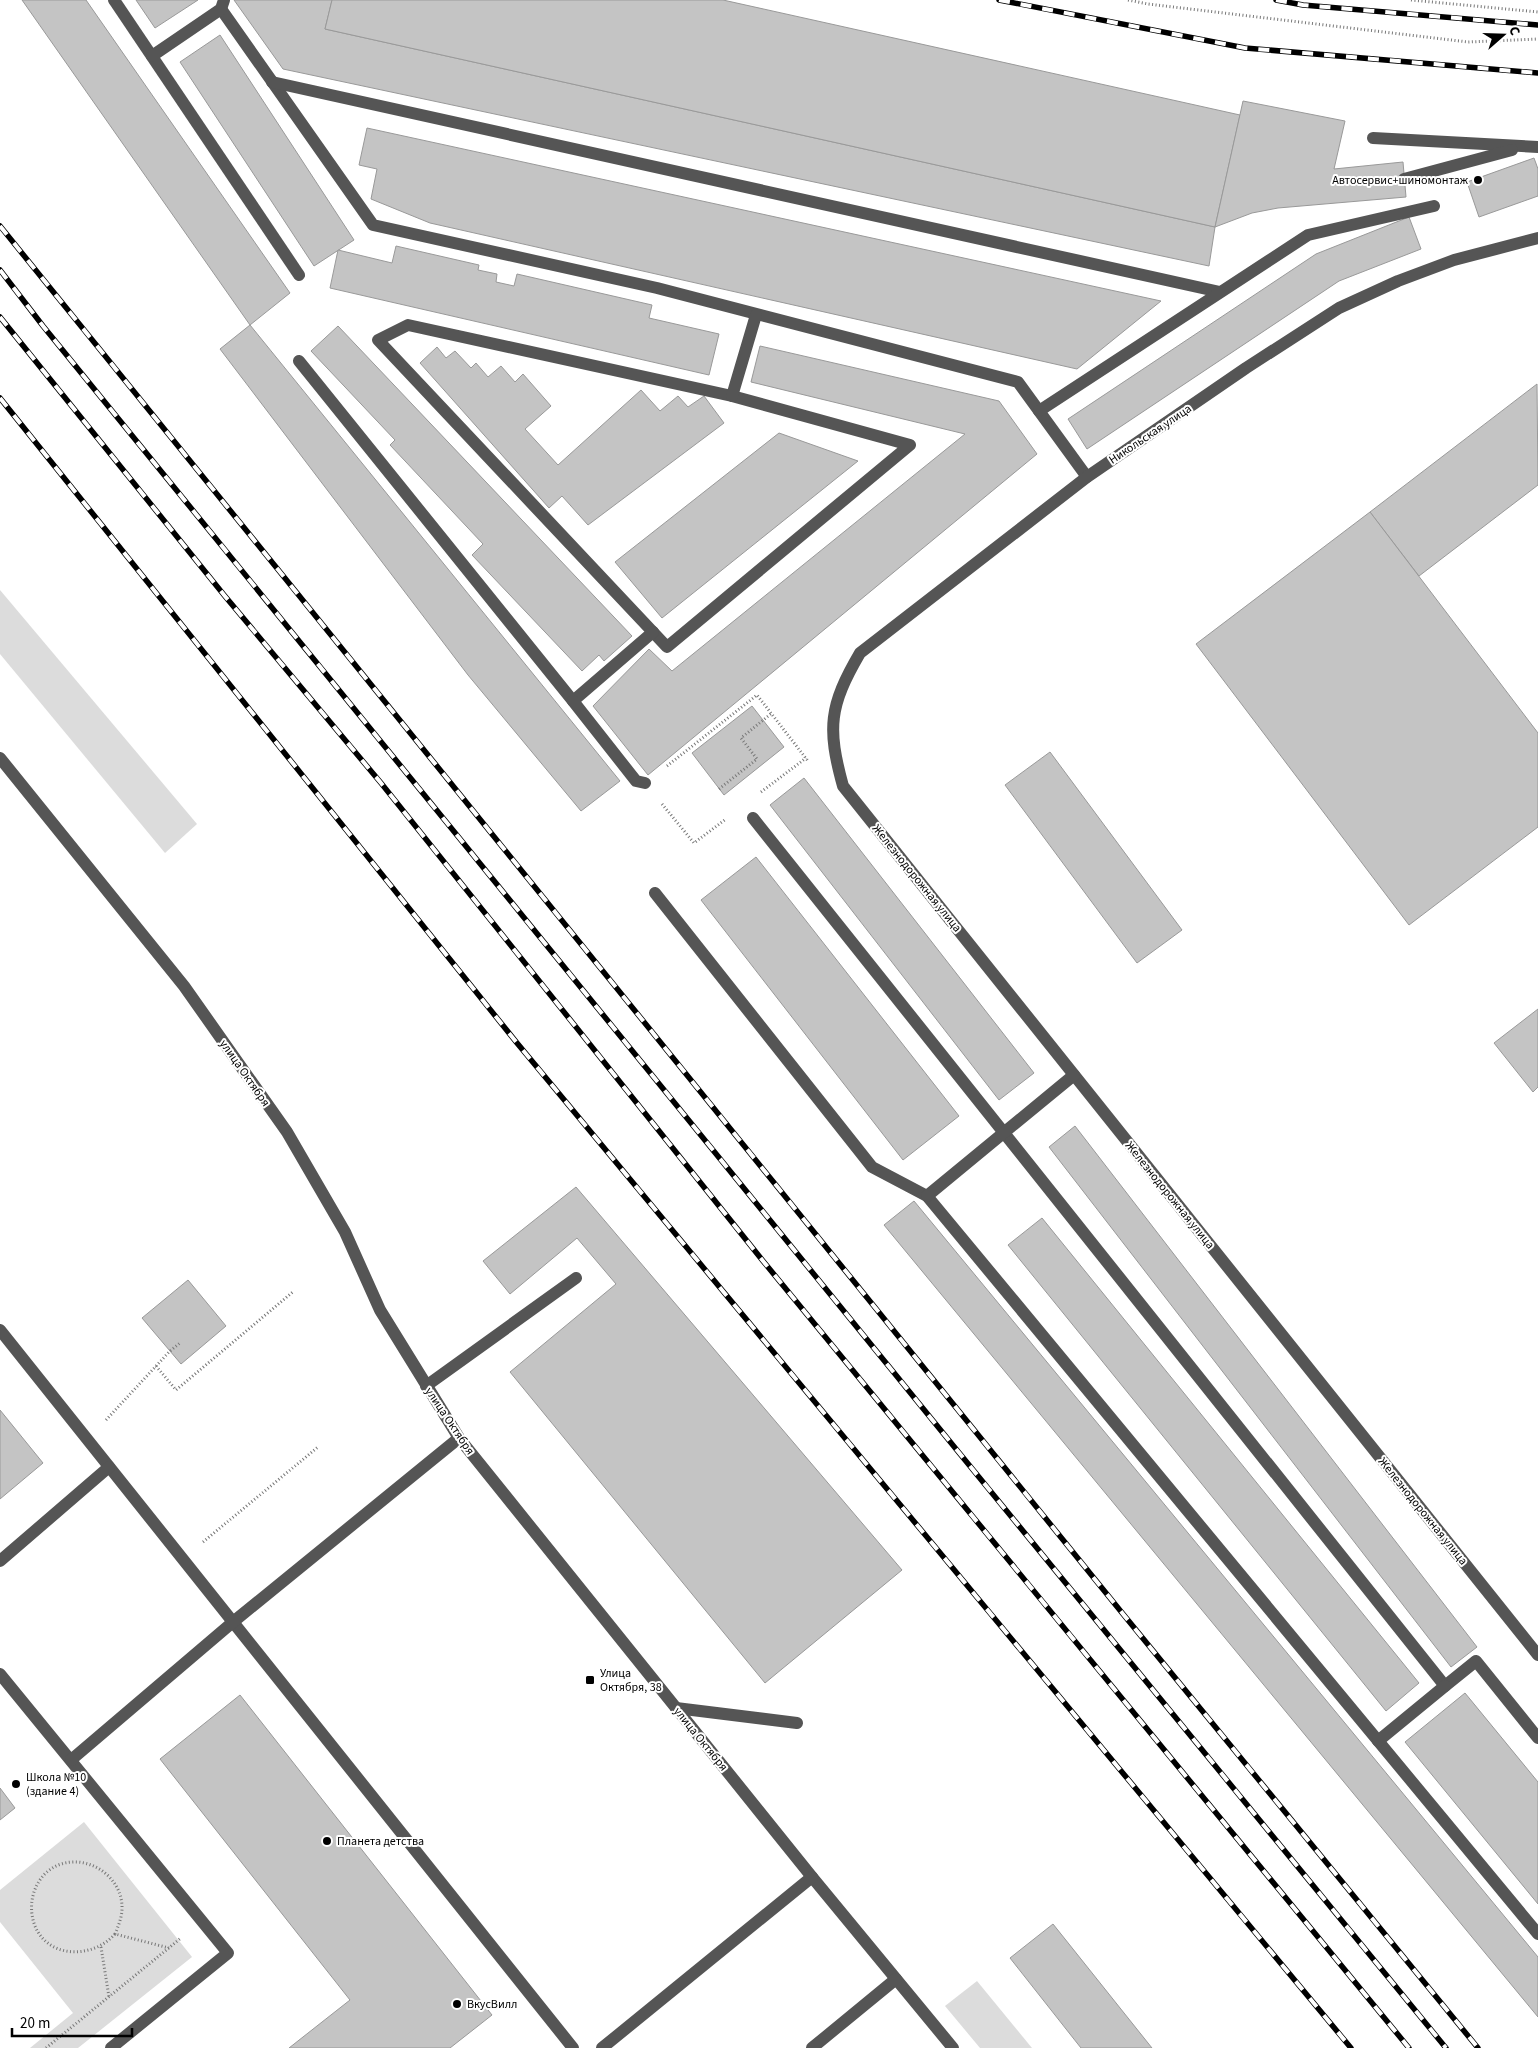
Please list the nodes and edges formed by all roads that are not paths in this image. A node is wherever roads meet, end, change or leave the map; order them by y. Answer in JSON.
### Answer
{"nodes":[{"id":1,"x":114,"y":0,"type":"edge"},
{"id":2,"x":222,"y":4,"type":"edge"},
{"id":3,"x":152,"y":56,"type":"junction"},
{"id":4,"x":272,"y":82,"type":"junction"},
{"id":5,"x":1373,"y":138,"type":"dead end"},
{"id":6,"x":1523,"y":147,"type":"junction"},
{"id":7,"x":1538,"y":147,"type":"edge"},
{"id":8,"x":1404,"y":180,"type":"dead end"},
{"id":9,"x":1434,"y":206,"type":"dead end"},
{"id":10,"x":1538,"y":238,"type":"edge"},
{"id":11,"x":299,"y":275,"type":"dead end"},
{"id":12,"x":1220,"y":292,"type":"junction"},
{"id":13,"x":756,"y":315,"type":"junction"},
{"id":14,"x":299,"y":361,"type":"dead end"},
{"id":15,"x":732,"y":396,"type":"junction"},
{"id":16,"x":1039,"y":411,"type":"junction"},
{"id":17,"x":1087,"y":477,"type":"junction"},
{"id":18,"x":653,"y":632,"type":"junction"},
{"id":19,"x":572,"y":701,"type":"junction"},
{"id":20,"x":832,"y":721,"type":"joint"},
{"id":21,"x":0,"y":758,"type":"edge"},
{"id":22,"x":645,"y":783,"type":"road end"},
{"id":23,"x":753,"y":818,"type":"dead end"},
{"id":24,"x":655,"y":893,"type":"dead end"},
{"id":25,"x":1074,"y":1075,"type":"junction"},
{"id":26,"x":1004,"y":1133,"type":"junction"},
{"id":27,"x":927,"y":1196,"type":"junction"},
{"id":28,"x":576,"y":1278,"type":"dead end"},
{"id":29,"x":0,"y":1330,"type":"edge"},
{"id":30,"x":426,"y":1386,"type":"junction"},
{"id":31,"x":459,"y":1438,"type":"junction"},
{"id":32,"x":109,"y":1467,"type":"junction"},
{"id":33,"x":0,"y":1562,"type":"edge"},
{"id":34,"x":233,"y":1622,"type":"junction"},
{"id":35,"x":1538,"y":1655,"type":"edge"},
{"id":36,"x":0,"y":1674,"type":"edge"},
{"id":37,"x":1445,"y":1686,"type":"junction"},
{"id":38,"x":676,"y":1708,"type":"junction"},
{"id":39,"x":797,"y":1723,"type":"dead end"},
{"id":40,"x":1538,"y":1738,"type":"edge"},
{"id":41,"x":1378,"y":1741,"type":"junction"},
{"id":42,"x":71,"y":1760,"type":"junction"},
{"id":43,"x":812,"y":1877,"type":"junction"},
{"id":44,"x":1538,"y":1934,"type":"edge"},
{"id":45,"x":896,"y":1979,"type":"junction"},
{"id":46,"x":111,"y":2048,"type":"edge"},
{"id":47,"x":573,"y":2048,"type":"edge"},
{"id":48,"x":602,"y":2048,"type":"edge"},
{"id":49,"x":812,"y":2048,"type":"edge"},
{"id":50,"x":953,"y":2048,"type":"edge"}],
"edges":[{"from":1,"to":3,"type":"street"},
{"from":2,"to":3,"type":"street"},
{"from":2,"to":4,"type":"street"},
{"from":3,"to":11,"type":"street"},
{"from":4,"to":12,"type":"street"},
{"from":4,"to":13,"type":"street"},
{"from":5,"to":6,"type":"street"},
{"from":6,"to":7,"type":"street"},
{"from":6,"to":8,"type":"street"},
{"from":9,"to":12,"type":"street"},
{"from":10,"to":17,"type":"street","name":"Никольская улица"},
{"from":12,"to":16,"type":"street"},
{"from":13,"to":15,"type":"street"},
{"from":13,"to":16,"type":"street"},
{"from":14,"to":19,"type":"street"},
{"from":15,"to":18,"type":"street"},
{"from":15,"to":18,"type":"street"},
{"from":16,"to":17,"type":"street"},
{"from":17,"to":20,"type":"street","name":"Никольская улица"},
{"from":18,"to":19,"type":"street"},
{"from":19,"to":22,"type":"street"},
{"from":20,"to":25,"type":"street","name":"Железнодорожная улица"},
{"from":21,"to":30,"type":"street","name":"улица Октября"},
{"from":23,"to":26,"type":"street"},
{"from":24,"to":27,"type":"street"},
{"from":25,"to":26,"type":"street"},
{"from":25,"to":35,"type":"street","name":"Железнодорожная улица"},
{"from":26,"to":27,"type":"street"},
{"from":26,"to":37,"type":"street"},
{"from":27,"to":41,"type":"street"},
{"from":28,"to":30,"type":"street"},
{"from":29,"to":32,"type":"street"},
{"from":30,"to":31,"type":"street","name":"улица Октября"},
{"from":31,"to":34,"type":"street"},
{"from":31,"to":38,"type":"street","name":"улица Октября"},
{"from":32,"to":33,"type":"street"},
{"from":32,"to":34,"type":"street"},
{"from":34,"to":42,"type":"street"},
{"from":34,"to":47,"type":"street"},
{"from":36,"to":42,"type":"street"},
{"from":37,"to":40,"type":"street"},
{"from":37,"to":41,"type":"street"},
{"from":38,"to":39,"type":"street"},
{"from":38,"to":43,"type":"street","name":"улица Октября"},
{"from":41,"to":44,"type":"street"},
{"from":42,"to":46,"type":"street"},
{"from":43,"to":45,"type":"street","name":"улица Октября"},
{"from":43,"to":48,"type":"street"},
{"from":45,"to":49,"type":"street"},
{"from":45,"to":50,"type":"street","name":"улица Октября"}]}
